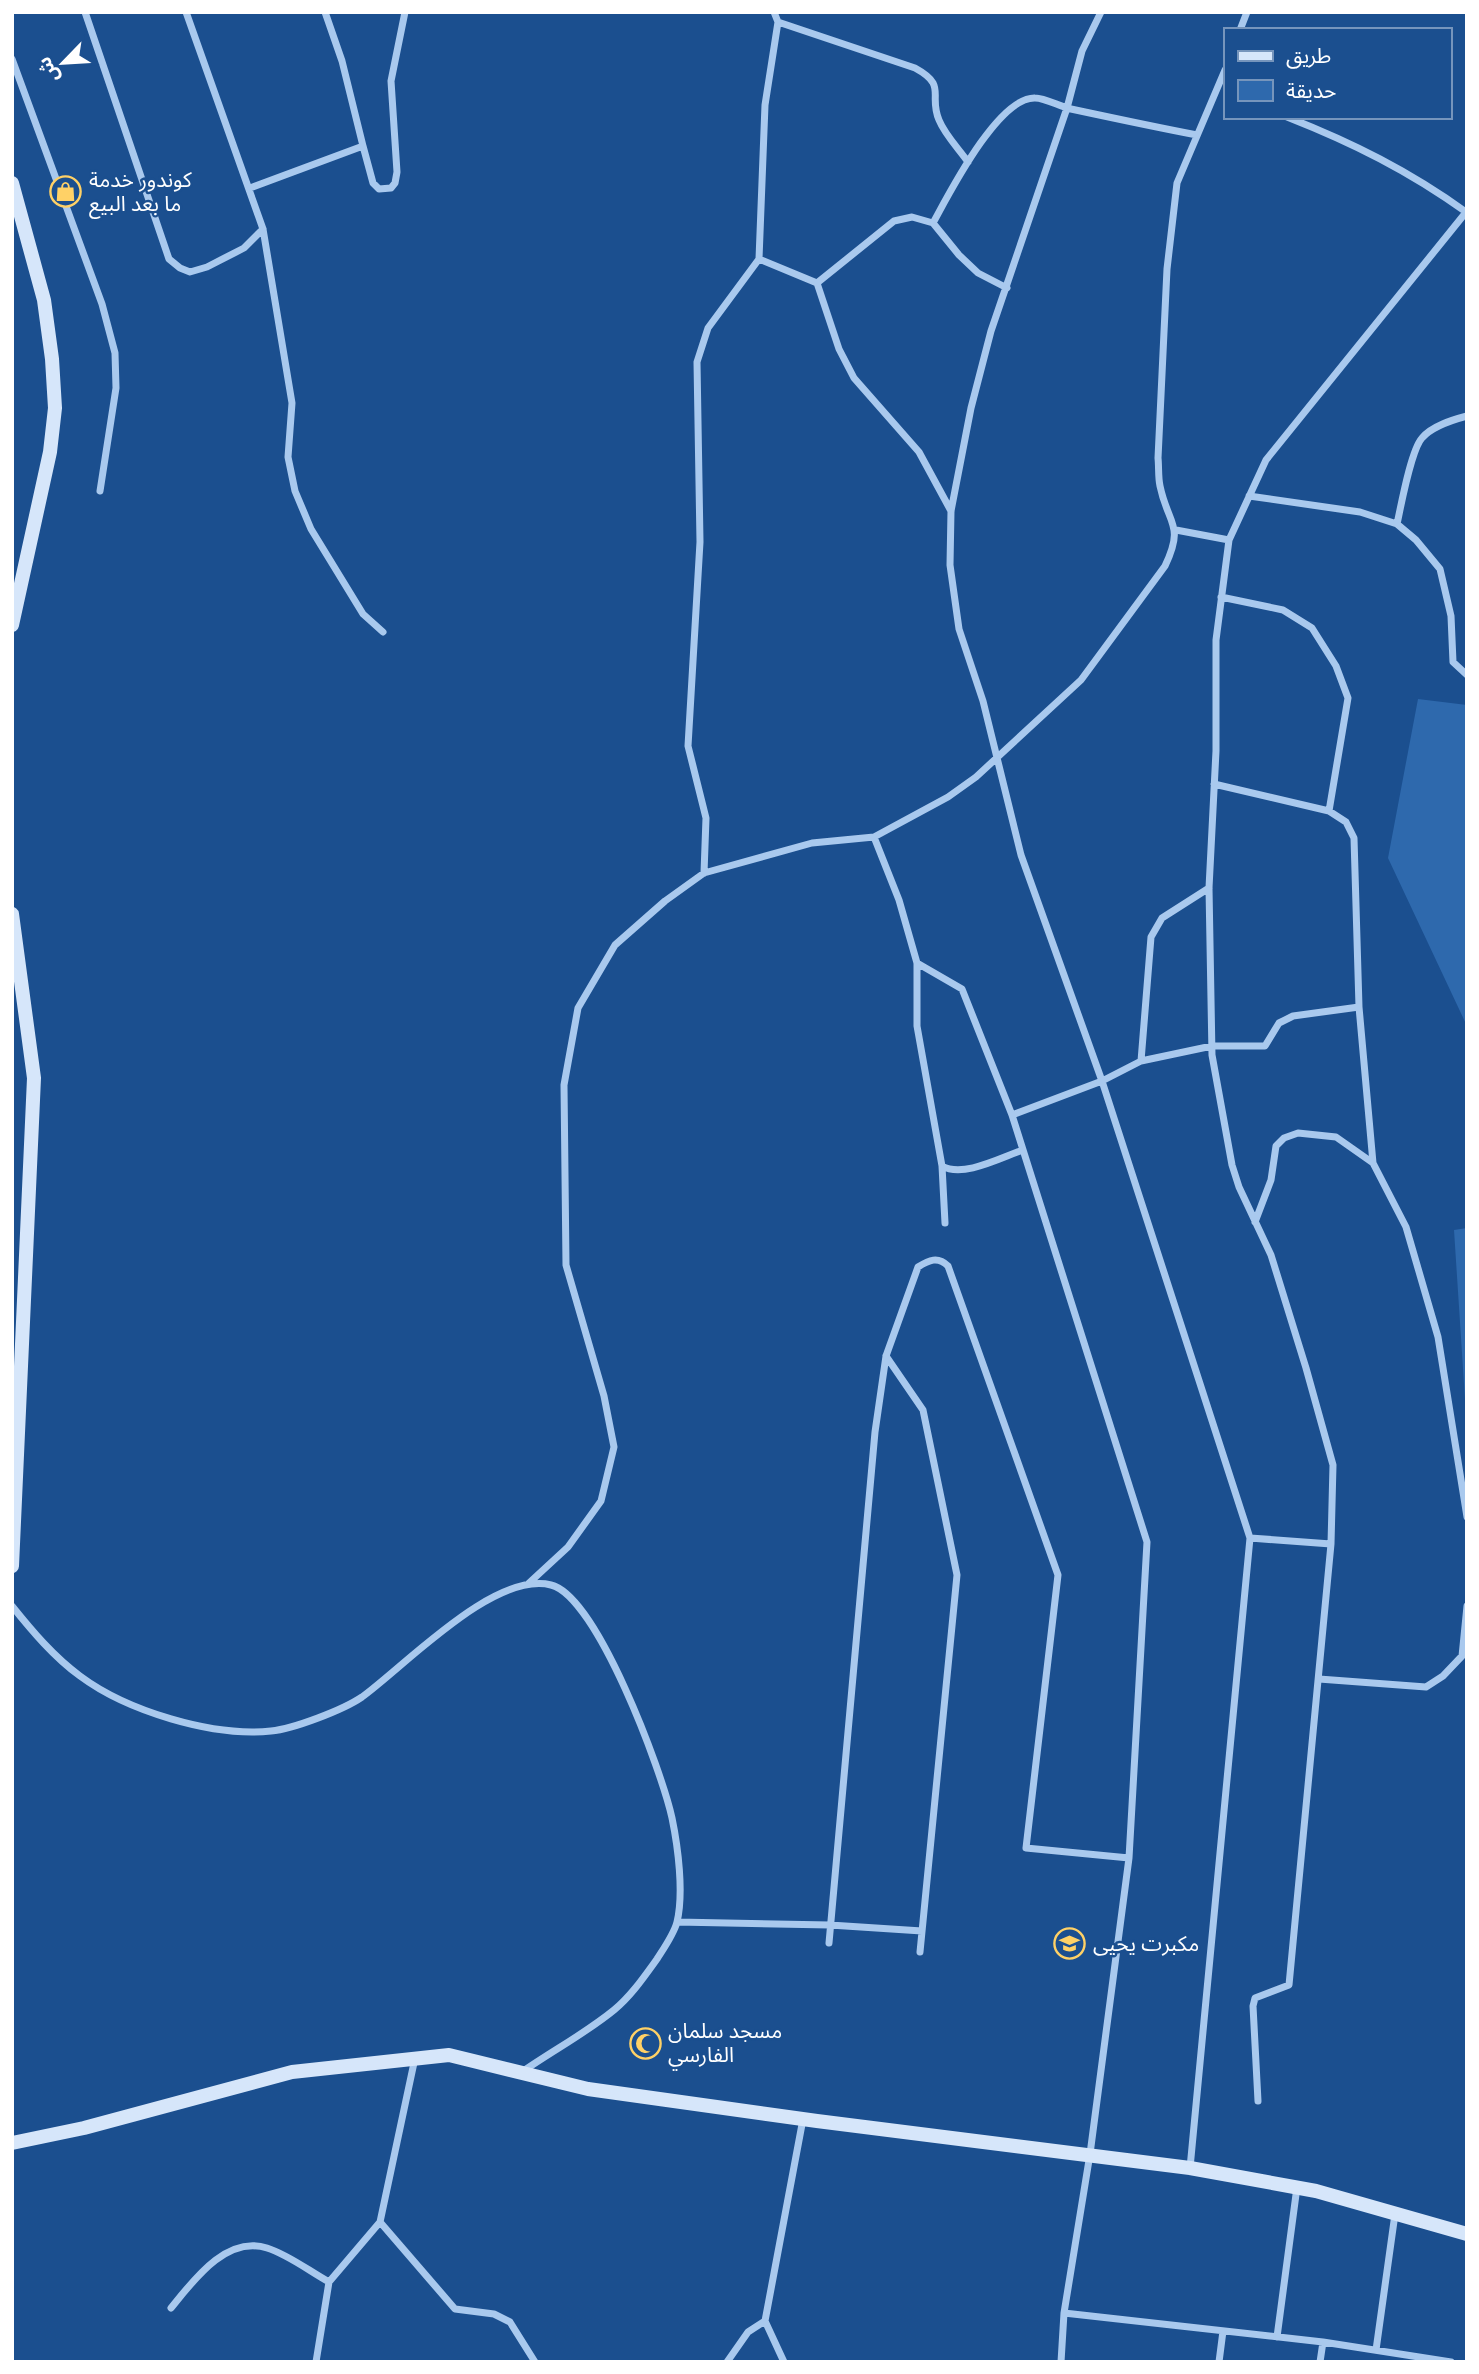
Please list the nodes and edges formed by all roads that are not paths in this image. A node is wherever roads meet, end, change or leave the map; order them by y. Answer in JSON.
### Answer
{"nodes":[{"id":1,"x":85,"y":12,"type":"edge"},
{"id":2,"x":187,"y":12,"type":"edge"},
{"id":3,"x":325,"y":12,"type":"edge"},
{"id":4,"x":405,"y":12,"type":"edge"},
{"id":5,"x":774,"y":12,"type":"edge"},
{"id":6,"x":1101,"y":12,"type":"edge"},
{"id":7,"x":778,"y":22,"type":"junction"},
{"id":8,"x":12,"y":59,"type":"edge"},
{"id":9,"x":1222,"y":91,"type":"edge"},
{"id":10,"x":1067,"y":108,"type":"junction"},
{"id":11,"x":1292,"y":119,"type":"edge"},
{"id":12,"x":1197,"y":135,"type":"junction"},
{"id":13,"x":363,"y":146,"type":"junction"},
{"id":14,"x":968,"y":162,"type":"junction"},
{"id":15,"x":12,"y":183,"type":"edge"},
{"id":16,"x":250,"y":188,"type":"junction"},
{"id":17,"x":1466,"y":212,"type":"edge"},
{"id":18,"x":933,"y":223,"type":"junction"},
{"id":19,"x":263,"y":229,"type":"junction"},
{"id":20,"x":759,"y":259,"type":"junction"},
{"id":21,"x":817,"y":283,"type":"junction"},
{"id":22,"x":1007,"y":288,"type":"junction"},
{"id":23,"x":1467,"y":416,"type":"edge"},
{"id":24,"x":100,"y":491,"type":"dead end"},
{"id":25,"x":1249,"y":496,"type":"junction"},
{"id":26,"x":951,"y":511,"type":"junction"},
{"id":27,"x":1397,"y":524,"type":"junction"},
{"id":28,"x":1176,"y":530,"type":"junction"},
{"id":29,"x":1229,"y":540,"type":"junction"},
{"id":30,"x":1221,"y":597,"type":"junction"},
{"id":31,"x":12,"y":625,"type":"edge"},
{"id":32,"x":383,"y":632,"type":"dead end"},
{"id":33,"x":1467,"y":675,"type":"edge"},
{"id":34,"x":998,"y":756,"type":"junction"},
{"id":35,"x":1214,"y":784,"type":"junction"},
{"id":36,"x":1329,"y":811,"type":"junction"},
{"id":37,"x":874,"y":837,"type":"junction"},
{"id":38,"x":704,"y":873,"type":"junction"},
{"id":39,"x":1209,"y":888,"type":"junction"},
{"id":40,"x":12,"y":914,"type":"edge"},
{"id":41,"x":917,"y":963,"type":"junction"},
{"id":42,"x":1359,"y":1007,"type":"junction"},
{"id":43,"x":1212,"y":1046,"type":"junction"},
{"id":44,"x":1141,"y":1061,"type":"junction"},
{"id":45,"x":1102,"y":1081,"type":"junction"},
{"id":46,"x":1012,"y":1115,"type":"junction"},
{"id":47,"x":1023,"y":1150,"type":"junction"},
{"id":48,"x":1373,"y":1163,"type":"junction"},
{"id":49,"x":942,"y":1166,"type":"junction"},
{"id":50,"x":1255,"y":1222,"type":"junction"},
{"id":51,"x":945,"y":1223,"type":"dead end"},
{"id":52,"x":886,"y":1356,"type":"junction"},
{"id":53,"x":1467,"y":1517,"type":"edge"},
{"id":54,"x":1251,"y":1538,"type":"junction"},
{"id":55,"x":1331,"y":1544,"type":"junction"},
{"id":56,"x":12,"y":1566,"type":"edge"},
{"id":57,"x":529,"y":1583,"type":"junction"},
{"id":58,"x":12,"y":1606,"type":"edge"},
{"id":59,"x":1467,"y":1606,"type":"edge"},
{"id":60,"x":1319,"y":1679,"type":"junction"},
{"id":61,"x":1129,"y":1858,"type":"junction"},
{"id":62,"x":677,"y":1923,"type":"junction"},
{"id":63,"x":830,"y":1925,"type":"junction"},
{"id":64,"x":922,"y":1931,"type":"junction"},
{"id":65,"x":829,"y":1943,"type":"dead end"},
{"id":66,"x":920,"y":1952,"type":"dead end"},
{"id":67,"x":415,"y":2058,"type":"junction"},
{"id":68,"x":522,"y":2072,"type":"junction"},
{"id":69,"x":1258,"y":2101,"type":"dead end"},
{"id":70,"x":803,"y":2119,"type":"junction"},
{"id":71,"x":12,"y":2143,"type":"edge"},
{"id":72,"x":1090,"y":2154,"type":"junction"},
{"id":73,"x":1190,"y":2168,"type":"junction"},
{"id":74,"x":1297,"y":2187,"type":"junction"},
{"id":75,"x":1395,"y":2214,"type":"junction"},
{"id":76,"x":380,"y":2222,"type":"junction"},
{"id":77,"x":1467,"y":2234,"type":"edge"},
{"id":78,"x":329,"y":2282,"type":"junction"},
{"id":79,"x":171,"y":2308,"type":"dead end"},
{"id":80,"x":1064,"y":2313,"type":"junction"},
{"id":81,"x":765,"y":2321,"type":"junction"},
{"id":82,"x":1223,"y":2331,"type":"junction"},
{"id":83,"x":1277,"y":2337,"type":"junction"},
{"id":84,"x":1323,"y":2342,"type":"junction"},
{"id":85,"x":1376,"y":2350,"type":"junction"},
{"id":86,"x":1410,"y":2359,"type":"edge"},
{"id":87,"x":316,"y":2362,"type":"edge"},
{"id":88,"x":535,"y":2362,"type":"edge"},
{"id":89,"x":727,"y":2362,"type":"edge"},
{"id":90,"x":785,"y":2362,"type":"edge"},
{"id":91,"x":1061,"y":2362,"type":"edge"},
{"id":92,"x":1219,"y":2362,"type":"edge"},
{"id":93,"x":1320,"y":2362,"type":"edge"},
{"id":94,"x":1451,"y":2362,"type":"edge"}],
"edges":[{"from":1,"to":19,"type":"street"},
{"from":2,"to":16,"type":"street"},
{"from":3,"to":13,"type":"street"},
{"from":4,"to":13,"type":"street"},
{"from":5,"to":7,"type":"street"},
{"from":6,"to":10,"type":"street"},
{"from":7,"to":14,"type":"street"},
{"from":7,"to":20,"type":"street"},
{"from":8,"to":24,"type":"street"},
{"from":9,"to":12,"type":"street"},
{"from":10,"to":12,"type":"street"},
{"from":10,"to":14,"type":"street"},
{"from":10,"to":22,"type":"street"},
{"from":11,"to":17,"type":"street"},
{"from":12,"to":28,"type":"street"},
{"from":13,"to":16,"type":"street"},
{"from":14,"to":18,"type":"street"},
{"from":15,"to":31,"type":"street"},
{"from":16,"to":19,"type":"street"},
{"from":17,"to":25,"type":"street"},
{"from":18,"to":21,"type":"street"},
{"from":18,"to":22,"type":"street"},
{"from":19,"to":32,"type":"street"},
{"from":20,"to":21,"type":"street"},
{"from":20,"to":38,"type":"street"},
{"from":21,"to":26,"type":"street"},
{"from":22,"to":26,"type":"street"},
{"from":23,"to":27,"type":"street"},
{"from":25,"to":27,"type":"street"},
{"from":25,"to":29,"type":"street"},
{"from":26,"to":34,"type":"street"},
{"from":27,"to":33,"type":"street"},
{"from":28,"to":29,"type":"street"},
{"from":28,"to":34,"type":"street"},
{"from":29,"to":30,"type":"street"},
{"from":30,"to":35,"type":"street"},
{"from":30,"to":36,"type":"street"},
{"from":34,"to":37,"type":"street"},
{"from":34,"to":45,"type":"street"},
{"from":35,"to":36,"type":"street"},
{"from":35,"to":39,"type":"street"},
{"from":36,"to":42,"type":"street"},
{"from":37,"to":38,"type":"street"},
{"from":37,"to":41,"type":"street"},
{"from":38,"to":57,"type":"street"},
{"from":39,"to":43,"type":"street"},
{"from":39,"to":44,"type":"street"},
{"from":40,"to":56,"type":"street"},
{"from":41,"to":46,"type":"street"},
{"from":41,"to":49,"type":"street"},
{"from":42,"to":43,"type":"street"},
{"from":42,"to":48,"type":"street"},
{"from":43,"to":44,"type":"street"},
{"from":43,"to":50,"type":"street"},
{"from":44,"to":45,"type":"street"},
{"from":45,"to":46,"type":"street"},
{"from":45,"to":54,"type":"street"},
{"from":46,"to":47,"type":"street"},
{"from":47,"to":49,"type":"street"},
{"from":47,"to":61,"type":"street"},
{"from":48,"to":50,"type":"street"},
{"from":48,"to":53,"type":"street"},
{"from":49,"to":51,"type":"street"},
{"from":50,"to":55,"type":"street"},
{"from":52,"to":61,"type":"street"},
{"from":52,"to":63,"type":"street"},
{"from":52,"to":64,"type":"street"},
{"from":54,"to":55,"type":"street"},
{"from":54,"to":73,"type":"street"},
{"from":55,"to":60,"type":"street"},
{"from":57,"to":58,"type":"street"},
{"from":57,"to":62,"type":"street"},
{"from":59,"to":60,"type":"street"},
{"from":60,"to":69,"type":"street"},
{"from":61,"to":72,"type":"street"},
{"from":62,"to":63,"type":"street"},
{"from":62,"to":68,"type":"street"},
{"from":63,"to":64,"type":"street"},
{"from":63,"to":65,"type":"street"},
{"from":64,"to":66,"type":"street"},
{"from":67,"to":68,"type":"street"},
{"from":67,"to":71,"type":"street"},
{"from":67,"to":76,"type":"street"},
{"from":68,"to":70,"type":"street"},
{"from":70,"to":72,"type":"street"},
{"from":70,"to":81,"type":"street"},
{"from":72,"to":73,"type":"street"},
{"from":72,"to":80,"type":"street"},
{"from":73,"to":74,"type":"street"},
{"from":74,"to":75,"type":"street"},
{"from":74,"to":83,"type":"street"},
{"from":75,"to":77,"type":"street"},
{"from":75,"to":85,"type":"street"},
{"from":76,"to":78,"type":"street"},
{"from":76,"to":88,"type":"street"},
{"from":78,"to":79,"type":"street"},
{"from":78,"to":87,"type":"street"},
{"from":80,"to":82,"type":"street"},
{"from":80,"to":91,"type":"street"},
{"from":81,"to":89,"type":"street"},
{"from":81,"to":90,"type":"street"},
{"from":82,"to":83,"type":"street"},
{"from":82,"to":92,"type":"street"},
{"from":83,"to":84,"type":"street"},
{"from":84,"to":85,"type":"street"},
{"from":84,"to":93,"type":"street"},
{"from":85,"to":86,"type":"street"},
{"from":86,"to":94,"type":"street"}]}
